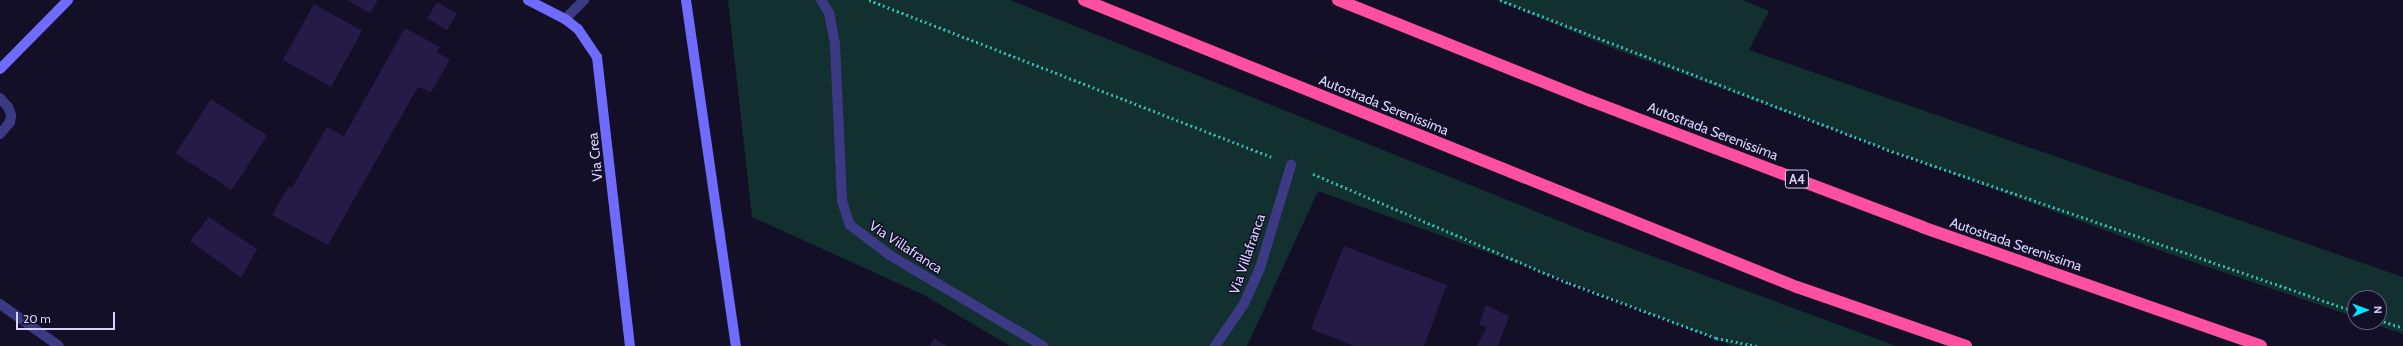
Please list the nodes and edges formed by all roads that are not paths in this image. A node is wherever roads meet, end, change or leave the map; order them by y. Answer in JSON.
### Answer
{"nodes":[{"id":1,"x":68,"y":0,"type":"edge"},
{"id":2,"x":528,"y":0,"type":"edge"},
{"id":3,"x":584,"y":0,"type":"edge"},
{"id":4,"x":686,"y":0,"type":"edge"},
{"id":5,"x":821,"y":0,"type":"edge"},
{"id":6,"x":1084,"y":0,"type":"edge"},
{"id":7,"x":1338,"y":0,"type":"edge"},
{"id":8,"x":565,"y":18,"type":"junction"},
{"id":9,"x":0,"y":69,"type":"edge"},
{"id":10,"x":0,"y":98,"type":"edge"},
{"id":11,"x":0,"y":134,"type":"edge"},
{"id":12,"x":1290,"y":165,"type":"dead end"},
{"id":13,"x":0,"y":304,"type":"edge"},
{"id":14,"x":58,"y":346,"type":"edge"},
{"id":15,"x":630,"y":346,"type":"edge"},
{"id":16,"x":736,"y":346,"type":"edge"},
{"id":17,"x":1043,"y":346,"type":"edge"},
{"id":18,"x":1215,"y":346,"type":"edge"},
{"id":19,"x":1966,"y":346,"type":"edge"},
{"id":20,"x":2261,"y":346,"type":"edge"}],
"edges":[{"from":1,"to":9,"type":"street"},
{"from":2,"to":8,"type":"street","name":"Via Crea"},
{"from":3,"to":8,"type":"street"},
{"from":4,"to":16,"type":"street"},
{"from":5,"to":17,"type":"street","name":"Via Villafranca"},
{"from":6,"to":19,"type":"highway","name":"Autostrada Serenissima"},
{"from":7,"to":20,"type":"highway","name":"Autostrada Serenissima","number":"A4"},
{"from":8,"to":15,"type":"street","name":"Via Crea"},
{"from":10,"to":11,"type":"street"},
{"from":12,"to":18,"type":"street","name":"Via Villafranca"},
{"from":13,"to":14,"type":"street"}]}
